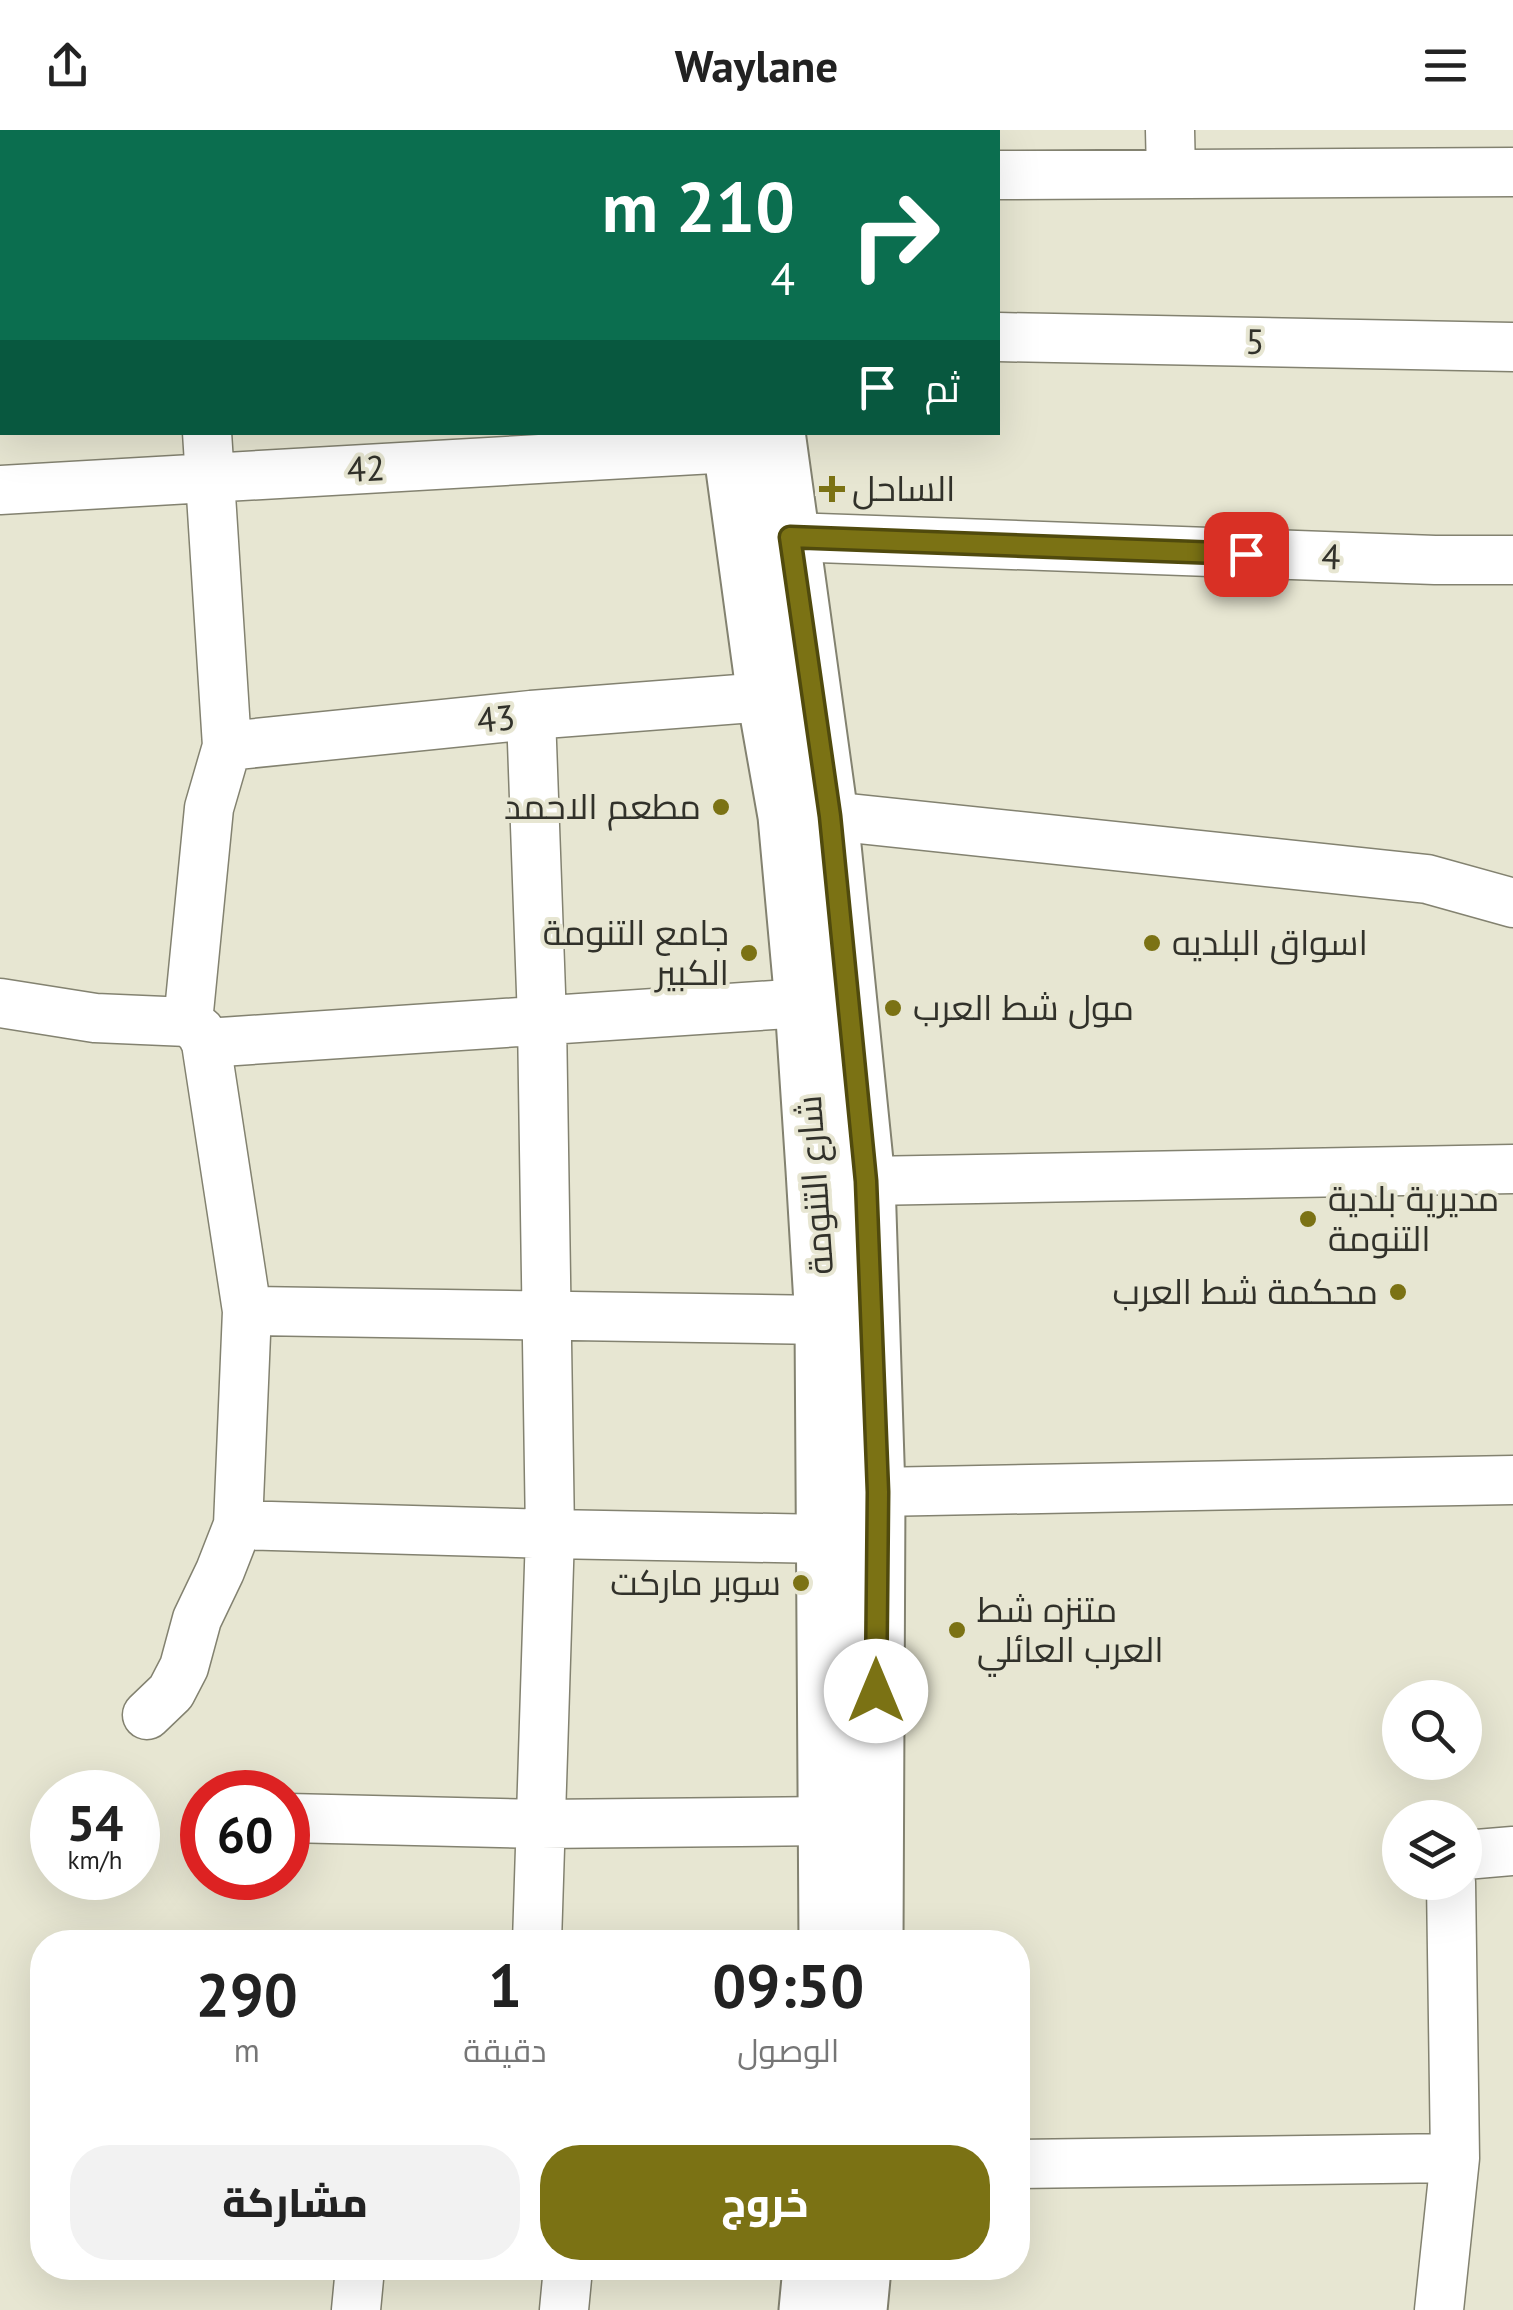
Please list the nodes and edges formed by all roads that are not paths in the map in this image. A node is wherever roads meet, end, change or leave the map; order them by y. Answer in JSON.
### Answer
{"nodes":[{"id":1,"x":1170,"y":152,"type":"edge"},
{"id":2,"x":1513,"y":172,"type":"edge"},
{"id":3,"x":1000,"y":175,"type":"edge"},
{"id":4,"x":1000,"y":337,"type":"edge"},
{"id":5,"x":1513,"y":348,"type":"edge"},
{"id":6,"x":746,"y":438,"type":"edge"},
{"id":7,"x":209,"y":455,"type":"edge"},
{"id":8,"x":0,"y":490,"type":"edge"},
{"id":9,"x":790,"y":537,"type":"junction"},
{"id":10,"x":1513,"y":560,"type":"edge"},
{"id":11,"x":765,"y":697,"type":"junction"},
{"id":12,"x":532,"y":715,"type":"junction"},
{"id":13,"x":227,"y":746,"type":"junction"},
{"id":14,"x":808,"y":816,"type":"junction"},
{"id":15,"x":1513,"y":903,"type":"edge"},
{"id":16,"x":0,"y":1003,"type":"edge"},
{"id":17,"x":803,"y":1004,"type":"junction"},
{"id":18,"x":542,"y":1020,"type":"junction"},
{"id":19,"x":198,"y":1032,"type":"junction"},
{"id":20,"x":1513,"y":1169,"type":"edge"},
{"id":21,"x":866,"y":1181,"type":"junction"},
{"id":22,"x":247,"y":1311,"type":"junction"},
{"id":23,"x":547,"y":1316,"type":"junction"},
{"id":24,"x":823,"y":1320,"type":"junction"},
{"id":25,"x":1513,"y":1480,"type":"edge"},
{"id":26,"x":878,"y":1492,"type":"junction"},
{"id":27,"x":238,"y":1525,"type":"junction"},
{"id":28,"x":550,"y":1534,"type":"junction"},
{"id":29,"x":825,"y":1539,"type":"junction"},
{"id":30,"x":147,"y":1715,"type":"dead end"},
{"id":31,"x":310,"y":1819,"type":"edge"},
{"id":32,"x":826,"y":1821,"type":"junction"},
{"id":33,"x":540,"y":1824,"type":"junction"},
{"id":34,"x":1513,"y":1851,"type":"edge"},
{"id":35,"x":1482,"y":1854,"type":"edge"},
{"id":36,"x":1451,"y":1900,"type":"edge"},
{"id":37,"x":536,"y":1930,"type":"edge"},
{"id":38,"x":827,"y":1930,"type":"edge"},
{"id":39,"x":875,"y":1930,"type":"edge"},
{"id":40,"x":1455,"y":2158,"type":"junction"},
{"id":41,"x":1030,"y":2164,"type":"edge"},
{"id":42,"x":359,"y":2280,"type":"edge"},
{"id":43,"x":567,"y":2280,"type":"edge"},
{"id":44,"x":810,"y":2280,"type":"edge"},
{"id":45,"x":862,"y":2280,"type":"edge"},
{"id":46,"x":356,"y":2310,"type":"edge"},
{"id":47,"x":564,"y":2310,"type":"edge"},
{"id":48,"x":807,"y":2310,"type":"edge"},
{"id":49,"x":859,"y":2310,"type":"edge"},
{"id":50,"x":1439,"y":2310,"type":"edge"}],
"edges":[{"from":1,"to":2,"type":"street"},
{"from":1,"to":3,"type":"street"},
{"from":4,"to":5,"type":"street","name":"5"},
{"from":6,"to":7,"type":"street","name":"42"},
{"from":6,"to":9,"type":"main road","name":"شارع التنومة"},
{"from":6,"to":11,"type":"main road","name":"شارع التنومة"},
{"from":7,"to":8,"type":"street","name":"42"},
{"from":7,"to":13,"type":"street"},
{"from":9,"to":10,"type":"street","name":"4"},
{"from":9,"to":14,"type":"main road","name":"شارع التنومة"},
{"from":11,"to":12,"type":"street","name":"43"},
{"from":11,"to":14,"type":"main road","name":"شارع التنومة"},
{"from":12,"to":13,"type":"street","name":"43"},
{"from":12,"to":18,"type":"street"},
{"from":13,"to":19,"type":"street"},
{"from":14,"to":15,"type":"street"},
{"from":14,"to":17,"type":"main road","name":"شارع التنومة"},
{"from":14,"to":21,"type":"main road","name":"شارع التنومة"},
{"from":16,"to":19,"type":"street"},
{"from":17,"to":18,"type":"street"},
{"from":17,"to":24,"type":"main road","name":"شارع التنومة"},
{"from":18,"to":19,"type":"street"},
{"from":18,"to":23,"type":"street"},
{"from":19,"to":22,"type":"street"},
{"from":20,"to":21,"type":"street"},
{"from":21,"to":26,"type":"main road","name":"شارع التنومة"},
{"from":22,"to":23,"type":"street"},
{"from":22,"to":27,"type":"street"},
{"from":23,"to":24,"type":"street"},
{"from":23,"to":28,"type":"street"},
{"from":24,"to":29,"type":"main road","name":"شارع التنومة"},
{"from":25,"to":26,"type":"street"},
{"from":26,"to":39,"type":"main road","name":"شارع التنومة"},
{"from":27,"to":28,"type":"street"},
{"from":27,"to":30,"type":"street"},
{"from":28,"to":29,"type":"street"},
{"from":28,"to":33,"type":"street"},
{"from":29,"to":32,"type":"main road","name":"شارع التنومة"},
{"from":31,"to":33,"type":"street"},
{"from":32,"to":33,"type":"street"},
{"from":32,"to":38,"type":"main road","name":"شارع التنومة"},
{"from":33,"to":37,"type":"street"},
{"from":34,"to":35,"type":"street"},
{"from":36,"to":40,"type":"street"},
{"from":40,"to":41,"type":"street"},
{"from":40,"to":50,"type":"street"},
{"from":42,"to":46,"type":"street"},
{"from":43,"to":47,"type":"street"},
{"from":44,"to":48,"type":"main road"},
{"from":45,"to":49,"type":"main road"}]}
